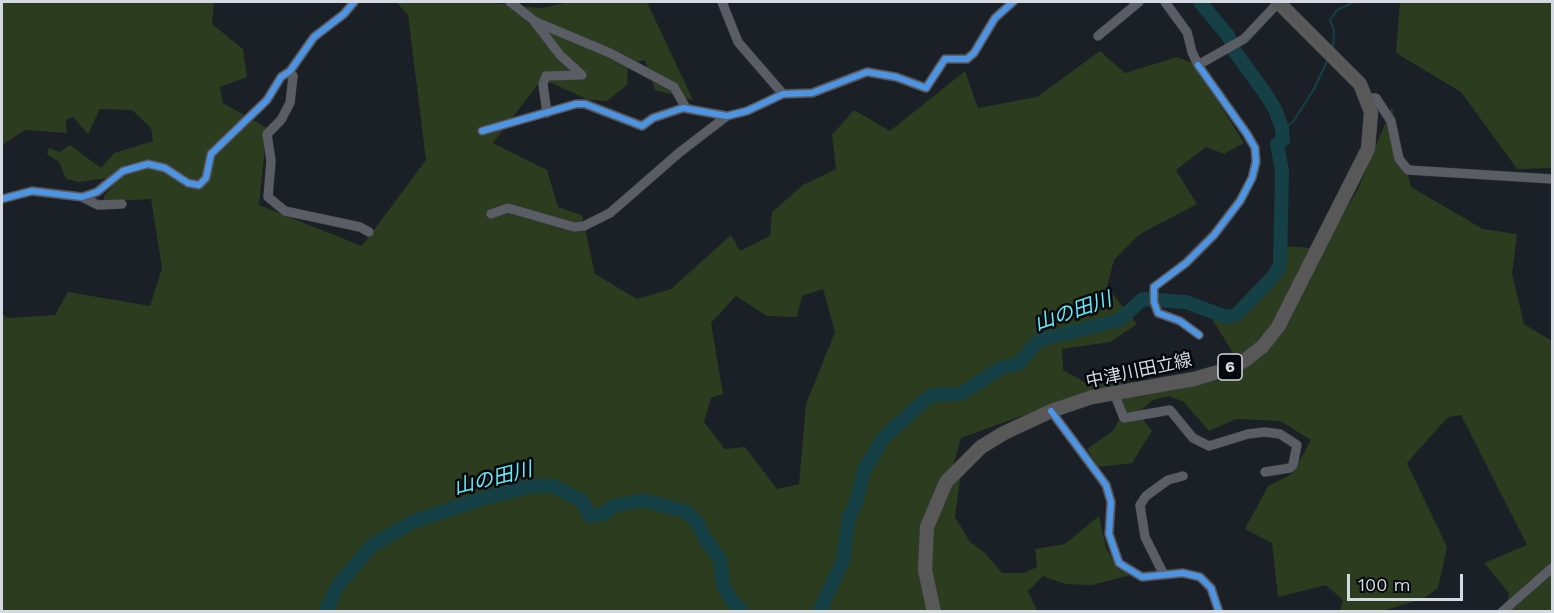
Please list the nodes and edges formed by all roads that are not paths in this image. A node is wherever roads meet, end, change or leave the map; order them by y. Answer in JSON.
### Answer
{"nodes":[{"id":1,"x":354,"y":2,"type":"edge"},
{"id":2,"x":510,"y":2,"type":"edge"},
{"id":3,"x":723,"y":2,"type":"edge"},
{"id":4,"x":1013,"y":2,"type":"edge"},
{"id":5,"x":1139,"y":2,"type":"edge"},
{"id":6,"x":1166,"y":2,"type":"edge"},
{"id":7,"x":1278,"y":2,"type":"edge"},
{"id":8,"x":534,"y":21,"type":"junction"},
{"id":9,"x":1098,"y":36,"type":"dead end"},
{"id":10,"x":1198,"y":65,"type":"junction"},
{"id":11,"x":290,"y":71,"type":"junction"},
{"id":12,"x":783,"y":94,"type":"junction"},
{"id":13,"x":1367,"y":98,"type":"junction"},
{"id":14,"x":686,"y":108,"type":"junction"},
{"id":15,"x":547,"y":113,"type":"junction"},
{"id":16,"x":727,"y":116,"type":"junction"},
{"id":17,"x":482,"y":132,"type":"dead end"},
{"id":18,"x":1552,"y":179,"type":"edge"},
{"id":19,"x":82,"y":196,"type":"junction"},
{"id":20,"x":2,"y":199,"type":"edge"},
{"id":21,"x":122,"y":204,"type":"dead end"},
{"id":22,"x":491,"y":214,"type":"dead end"},
{"id":23,"x":369,"y":232,"type":"dead end"},
{"id":24,"x":1199,"y":335,"type":"dead end"},
{"id":25,"x":1114,"y":393,"type":"junction"},
{"id":26,"x":1051,"y":411,"type":"junction"},
{"id":27,"x":1265,"y":472,"type":"dead end"},
{"id":28,"x":1183,"y":476,"type":"dead end"},
{"id":29,"x":1551,"y":571,"type":"edge"},
{"id":30,"x":1164,"y":575,"type":"junction"},
{"id":31,"x":1513,"y":608,"type":"edge"},
{"id":32,"x":934,"y":612,"type":"edge"},
{"id":33,"x":1219,"y":612,"type":"edge"},
{"id":34,"x":1502,"y":612,"type":"edge"}],
"edges":[{"from":1,"to":11,"type":"street"},
{"from":2,"to":8,"type":"street"},
{"from":3,"to":12,"type":"street"},
{"from":4,"to":12,"type":"street"},
{"from":5,"to":9,"type":"street"},
{"from":6,"to":10,"type":"street"},
{"from":7,"to":10,"type":"street"},
{"from":7,"to":13,"type":"main road","name":"中津川田立線","number":"6"},
{"from":8,"to":14,"type":"street"},
{"from":8,"to":15,"type":"street"},
{"from":10,"to":24,"type":"street"},
{"from":11,"to":19,"type":"street"},
{"from":11,"to":23,"type":"street"},
{"from":12,"to":16,"type":"street"},
{"from":13,"to":18,"type":"street"},
{"from":13,"to":25,"type":"main road","name":"中津川田立線","number":"6"},
{"from":14,"to":15,"type":"street"},
{"from":14,"to":16,"type":"street"},
{"from":15,"to":17,"type":"street"},
{"from":16,"to":22,"type":"street"},
{"from":19,"to":20,"type":"street"},
{"from":19,"to":21,"type":"street"},
{"from":25,"to":26,"type":"main road","name":"中津川田立線","number":"6"},
{"from":25,"to":27,"type":"street"},
{"from":26,"to":30,"type":"street"},
{"from":26,"to":32,"type":"main road","name":"中津川田立線","number":"6"},
{"from":28,"to":30,"type":"street"},
{"from":29,"to":31,"type":"street"},
{"from":30,"to":33,"type":"street"},
{"from":31,"to":34,"type":"street"}]}
